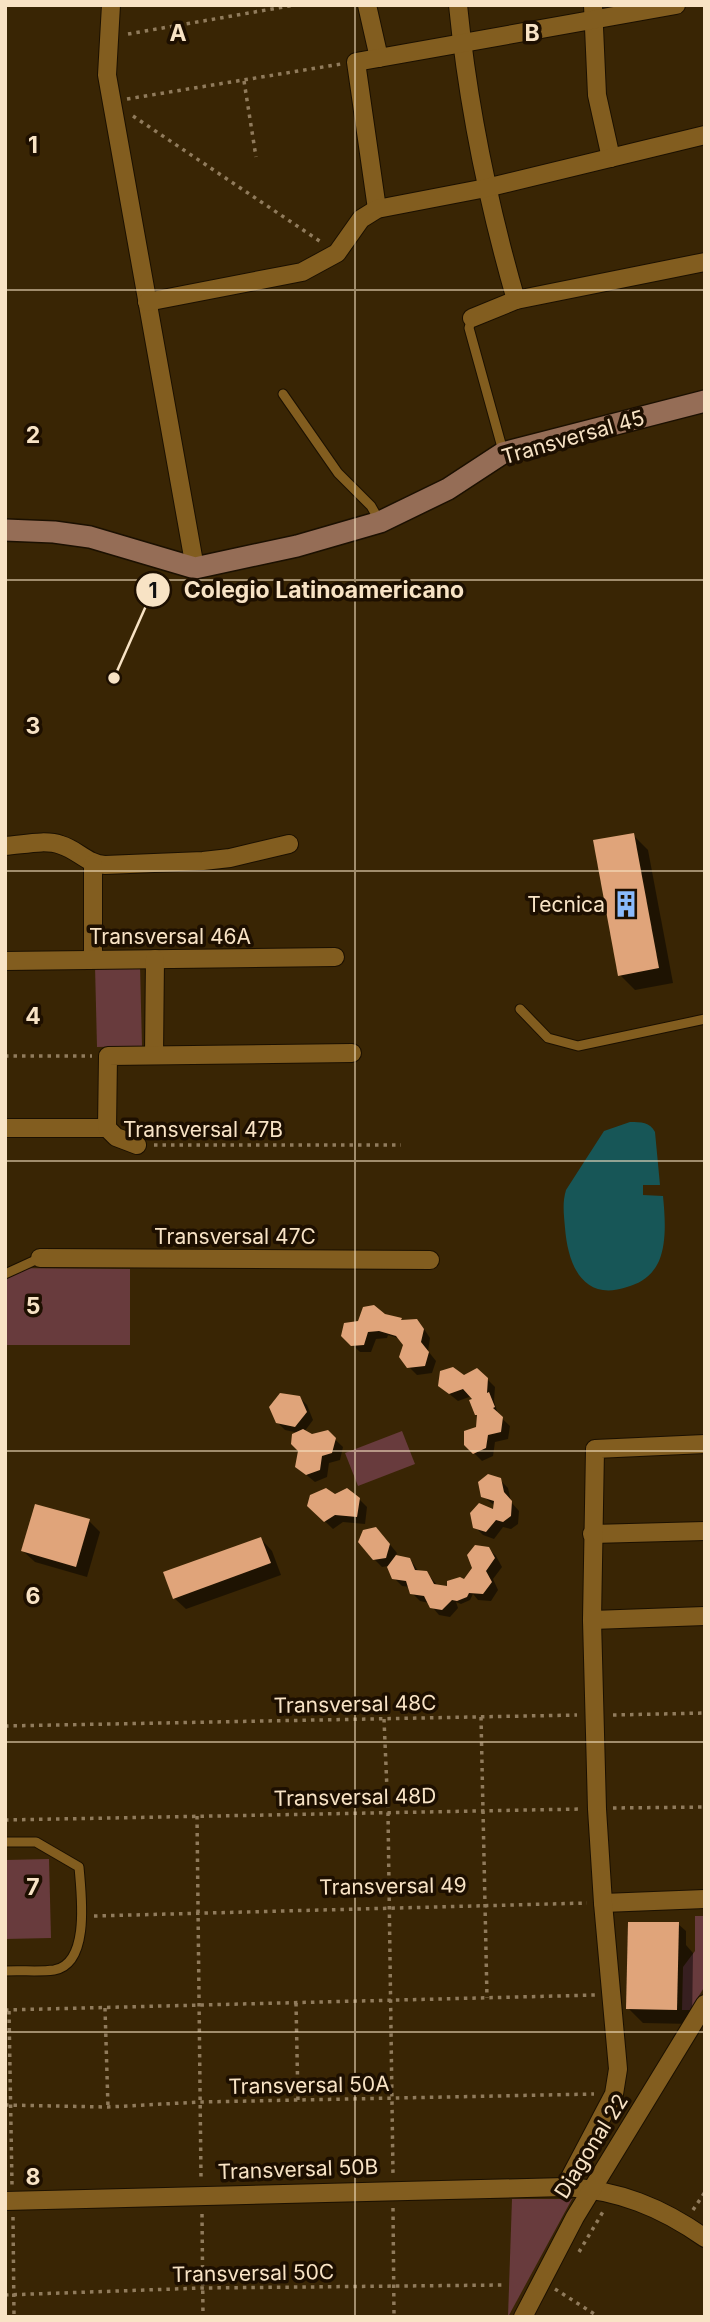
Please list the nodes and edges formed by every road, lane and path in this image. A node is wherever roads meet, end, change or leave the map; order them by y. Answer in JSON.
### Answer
{"nodes":[{"id":1,"x":111,"y":5,"type":"edge"},
{"id":2,"x":295,"y":5,"type":"edge"},
{"id":3,"x":367,"y":5,"type":"edge"},
{"id":4,"x":458,"y":5,"type":"edge"},
{"id":5,"x":676,"y":5,"type":"edge"},
{"id":6,"x":593,"y":13,"type":"edge"},
{"id":7,"x":110,"y":37,"type":"junction"},
{"id":8,"x":462,"y":43,"type":"junction"},
{"id":9,"x":379,"y":58,"type":"junction"},
{"id":10,"x":356,"y":62,"type":"junction"},
{"id":11,"x":244,"y":81,"type":"junction"},
{"id":12,"x":111,"y":102,"type":"junction"},
{"id":13,"x":705,"y":135,"type":"edge"},
{"id":14,"x":256,"y":157,"type":"dead end"},
{"id":15,"x":611,"y":158,"type":"junction"},
{"id":16,"x":486,"y":188,"type":"junction"},
{"id":17,"x":377,"y":209,"type":"junction"},
{"id":18,"x":337,"y":253,"type":"junction"},
{"id":19,"x":705,"y":262,"type":"edge"},
{"id":20,"x":516,"y":300,"type":"junction"},
{"id":21,"x":147,"y":302,"type":"junction"},
{"id":22,"x":471,"y":318,"type":"joint"},
{"id":23,"x":283,"y":394,"type":"dead end"},
{"id":24,"x":705,"y":401,"type":"edge"},
{"id":25,"x":503,"y":453,"type":"junction"},
{"id":26,"x":380,"y":522,"type":"junction"},
{"id":27,"x":5,"y":530,"type":"edge"},
{"id":28,"x":195,"y":568,"type":"junction"},
{"id":29,"x":289,"y":844,"type":"dead end"},
{"id":30,"x":5,"y":846,"type":"edge"},
{"id":31,"x":93,"y":864,"type":"junction"},
{"id":32,"x":335,"y":957,"type":"dead end"},
{"id":33,"x":93,"y":959,"type":"junction"},
{"id":34,"x":155,"y":959,"type":"junction"},
{"id":35,"x":5,"y":961,"type":"edge"},
{"id":36,"x":520,"y":1009,"type":"dead end"},
{"id":37,"x":705,"y":1019,"type":"edge"},
{"id":38,"x":352,"y":1053,"type":"dead end"},
{"id":39,"x":154,"y":1055,"type":"junction"},
{"id":40,"x":5,"y":1056,"type":"edge"},
{"id":41,"x":108,"y":1056,"type":"junction"},
{"id":42,"x":5,"y":1128,"type":"edge"},
{"id":43,"x":107,"y":1128,"type":"junction"},
{"id":44,"x":137,"y":1145,"type":"joint"},
{"id":45,"x":401,"y":1145,"type":"dead end"},
{"id":46,"x":40,"y":1258,"type":"joint"},
{"id":47,"x":430,"y":1260,"type":"dead end"},
{"id":48,"x":5,"y":1274,"type":"edge"},
{"id":49,"x":705,"y":1444,"type":"edge"},
{"id":50,"x":705,"y":1531,"type":"edge"},
{"id":51,"x":592,"y":1534,"type":"junction"},
{"id":52,"x":705,"y":1616,"type":"edge"},
{"id":53,"x":592,"y":1620,"type":"junction"},
{"id":54,"x":705,"y":1713,"type":"edge"},
{"id":55,"x":594,"y":1715,"type":"junction"},
{"id":56,"x":481,"y":1717,"type":"junction"},
{"id":57,"x":384,"y":1719,"type":"junction"},
{"id":58,"x":5,"y":1726,"type":"edge"},
{"id":59,"x":705,"y":1807,"type":"edge"},
{"id":60,"x":597,"y":1808,"type":"junction"},
{"id":61,"x":482,"y":1811,"type":"junction"},
{"id":62,"x":387,"y":1812,"type":"junction"},
{"id":63,"x":197,"y":1816,"type":"junction"},
{"id":64,"x":5,"y":1820,"type":"edge"},
{"id":65,"x":5,"y":1842,"type":"edge"},
{"id":66,"x":705,"y":1899,"type":"edge"},
{"id":67,"x":603,"y":1903,"type":"junction"},
{"id":68,"x":483,"y":1907,"type":"junction"},
{"id":69,"x":389,"y":1909,"type":"junction"},
{"id":70,"x":198,"y":1913,"type":"junction"},
{"id":71,"x":83,"y":1916,"type":"junction"},
{"id":72,"x":5,"y":1971,"type":"edge"},
{"id":73,"x":612,"y":1995,"type":"junction"},
{"id":74,"x":487,"y":1998,"type":"junction"},
{"id":75,"x":390,"y":2000,"type":"junction"},
{"id":76,"x":296,"y":2003,"type":"junction"},
{"id":77,"x":705,"y":2004,"type":"edge"},
{"id":78,"x":200,"y":2005,"type":"junction"},
{"id":79,"x":105,"y":2008,"type":"junction"},
{"id":80,"x":7,"y":2010,"type":"edge"},
{"id":81,"x":614,"y":2094,"type":"junction"},
{"id":82,"x":391,"y":2099,"type":"junction"},
{"id":83,"x":298,"y":2101,"type":"junction"},
{"id":84,"x":200,"y":2102,"type":"junction"},
{"id":85,"x":8,"y":2105,"type":"edge"},
{"id":86,"x":108,"y":2107,"type":"junction"},
{"id":87,"x":565,"y":2187,"type":"junction"},
{"id":88,"x":593,"y":2189,"type":"junction"},
{"id":89,"x":393,"y":2190,"type":"junction"},
{"id":90,"x":201,"y":2195,"type":"junction"},
{"id":91,"x":9,"y":2201,"type":"edge"},
{"id":92,"x":705,"y":2238,"type":"edge"},
{"id":93,"x":541,"y":2281,"type":"junction"},
{"id":94,"x":502,"y":2285,"type":"dead end"},
{"id":95,"x":393,"y":2287,"type":"junction"},
{"id":96,"x":202,"y":2288,"type":"junction"},
{"id":97,"x":13,"y":2294,"type":"junction"},
{"id":98,"x":5,"y":2295,"type":"edge"},
{"id":99,"x":14,"y":2317,"type":"edge"},
{"id":100,"x":203,"y":2317,"type":"edge"},
{"id":101,"x":394,"y":2317,"type":"edge"},
{"id":102,"x":523,"y":2317,"type":"edge"},
{"id":103,"x":599,"y":2317,"type":"edge"}],
"edges":[{"from":1,"to":7,"type":"street"},
{"from":2,"to":7,"type":"path"},
{"from":3,"to":9,"type":"street"},
{"from":4,"to":8,"type":"street"},
{"from":5,"to":6,"type":"street"},
{"from":6,"to":8,"type":"street"},
{"from":6,"to":15,"type":"street"},
{"from":7,"to":12,"type":"street"},
{"from":8,"to":9,"type":"street"},
{"from":8,"to":16,"type":"street"},
{"from":9,"to":10,"type":"street"},
{"from":10,"to":11,"type":"path"},
{"from":10,"to":17,"type":"street"},
{"from":11,"to":12,"type":"path"},
{"from":11,"to":14,"type":"path"},
{"from":12,"to":18,"type":"path"},
{"from":12,"to":21,"type":"street"},
{"from":13,"to":15,"type":"street"},
{"from":15,"to":16,"type":"street"},
{"from":16,"to":17,"type":"street"},
{"from":16,"to":20,"type":"street"},
{"from":17,"to":18,"type":"street"},
{"from":18,"to":21,"type":"street"},
{"from":19,"to":20,"type":"street"},
{"from":20,"to":22,"type":"street"},
{"from":21,"to":28,"type":"street"},
{"from":22,"to":25,"type":"lane"},
{"from":23,"to":26,"type":"lane"},
{"from":24,"to":25,"type":"street","name":"Transversal 45"},
{"from":25,"to":26,"type":"street","name":"Transversal 45"},
{"from":26,"to":28,"type":"street","name":"Transversal 45"},
{"from":27,"to":28,"type":"street","name":"Transversal 45"},
{"from":29,"to":31,"type":"street"},
{"from":30,"to":31,"type":"street"},
{"from":31,"to":33,"type":"street"},
{"from":32,"to":34,"type":"street","name":"Transversal 46A"},
{"from":33,"to":34,"type":"street","name":"Transversal 46A"},
{"from":33,"to":35,"type":"street","name":"Transversal 46A"},
{"from":34,"to":39,"type":"street"},
{"from":36,"to":37,"type":"lane"},
{"from":38,"to":39,"type":"street"},
{"from":39,"to":41,"type":"street"},
{"from":40,"to":41,"type":"path"},
{"from":41,"to":43,"type":"street"},
{"from":42,"to":43,"type":"street"},
{"from":43,"to":44,"type":"street"},
{"from":44,"to":45,"type":"path","name":"Transversal 47B"},
{"from":46,"to":47,"type":"street","name":"Transversal 47C"},
{"from":46,"to":48,"type":"lane"},
{"from":49,"to":51,"type":"street"},
{"from":50,"to":51,"type":"street"},
{"from":51,"to":53,"type":"street"},
{"from":52,"to":53,"type":"street"},
{"from":53,"to":55,"type":"street"},
{"from":54,"to":55,"type":"path","name":"Transversal 48C"},
{"from":55,"to":56,"type":"path","name":"Transversal 48C"},
{"from":55,"to":60,"type":"street"},
{"from":56,"to":57,"type":"path","name":"Transversal 48C"},
{"from":56,"to":61,"type":"path"},
{"from":57,"to":58,"type":"path","name":"Transversal 48C"},
{"from":57,"to":62,"type":"path"},
{"from":59,"to":60,"type":"path","name":"Transversal 48D"},
{"from":60,"to":61,"type":"path","name":"Transversal 48D"},
{"from":60,"to":67,"type":"street"},
{"from":61,"to":62,"type":"path","name":"Transversal 48D"},
{"from":61,"to":68,"type":"path"},
{"from":62,"to":63,"type":"path","name":"Transversal 48D"},
{"from":62,"to":69,"type":"path"},
{"from":63,"to":64,"type":"path","name":"Transversal 48D"},
{"from":63,"to":70,"type":"path"},
{"from":65,"to":71,"type":"lane"},
{"from":66,"to":67,"type":"street"},
{"from":67,"to":68,"type":"path","name":"Transversal 49"},
{"from":67,"to":73,"type":"street"},
{"from":68,"to":69,"type":"path","name":"Transversal 49"},
{"from":68,"to":74,"type":"path"},
{"from":69,"to":70,"type":"path","name":"Transversal 49"},
{"from":69,"to":75,"type":"path"},
{"from":70,"to":71,"type":"path","name":"Transversal 49"},
{"from":70,"to":78,"type":"path"},
{"from":71,"to":72,"type":"lane"},
{"from":73,"to":74,"type":"path"},
{"from":73,"to":81,"type":"street"},
{"from":74,"to":75,"type":"path"},
{"from":75,"to":76,"type":"path"},
{"from":75,"to":82,"type":"path"},
{"from":76,"to":78,"type":"path"},
{"from":76,"to":83,"type":"path"},
{"from":77,"to":88,"type":"street","name":"Diagonal 22"},
{"from":78,"to":79,"type":"path"},
{"from":78,"to":84,"type":"path"},
{"from":79,"to":80,"type":"path"},
{"from":79,"to":86,"type":"path"},
{"from":80,"to":85,"type":"path"},
{"from":81,"to":82,"type":"path","name":"Transversal 50A"},
{"from":81,"to":87,"type":"street"},
{"from":82,"to":83,"type":"path","name":"Transversal 50A"},
{"from":82,"to":89,"type":"path"},
{"from":83,"to":84,"type":"path","name":"Transversal 50A"},
{"from":84,"to":86,"type":"path","name":"Transversal 50A"},
{"from":84,"to":90,"type":"path"},
{"from":85,"to":86,"type":"path","name":"Transversal 50A"},
{"from":85,"to":91,"type":"path"},
{"from":87,"to":88,"type":"street","name":"Transversal 50B"},
{"from":87,"to":89,"type":"street","name":"Transversal 50B"},
{"from":88,"to":92,"type":"street","name":"Transversal 50B"},
{"from":88,"to":93,"type":"street","name":"Diagonal 22"},
{"from":89,"to":90,"type":"street","name":"Transversal 50B"},
{"from":89,"to":95,"type":"path"},
{"from":90,"to":91,"type":"street","name":"Transversal 50B"},
{"from":90,"to":96,"type":"path"},
{"from":91,"to":97,"type":"path"},
{"from":93,"to":102,"type":"street","name":"Diagonal 22"},
{"from":93,"to":103,"type":"path"},
{"from":94,"to":95,"type":"path","name":"Transversal 50C"},
{"from":95,"to":96,"type":"path","name":"Transversal 50C"},
{"from":95,"to":101,"type":"path"},
{"from":96,"to":97,"type":"path","name":"Transversal 50C"},
{"from":96,"to":100,"type":"path"},
{"from":97,"to":98,"type":"path","name":"Transversal 50C"},
{"from":97,"to":99,"type":"path"}]}
